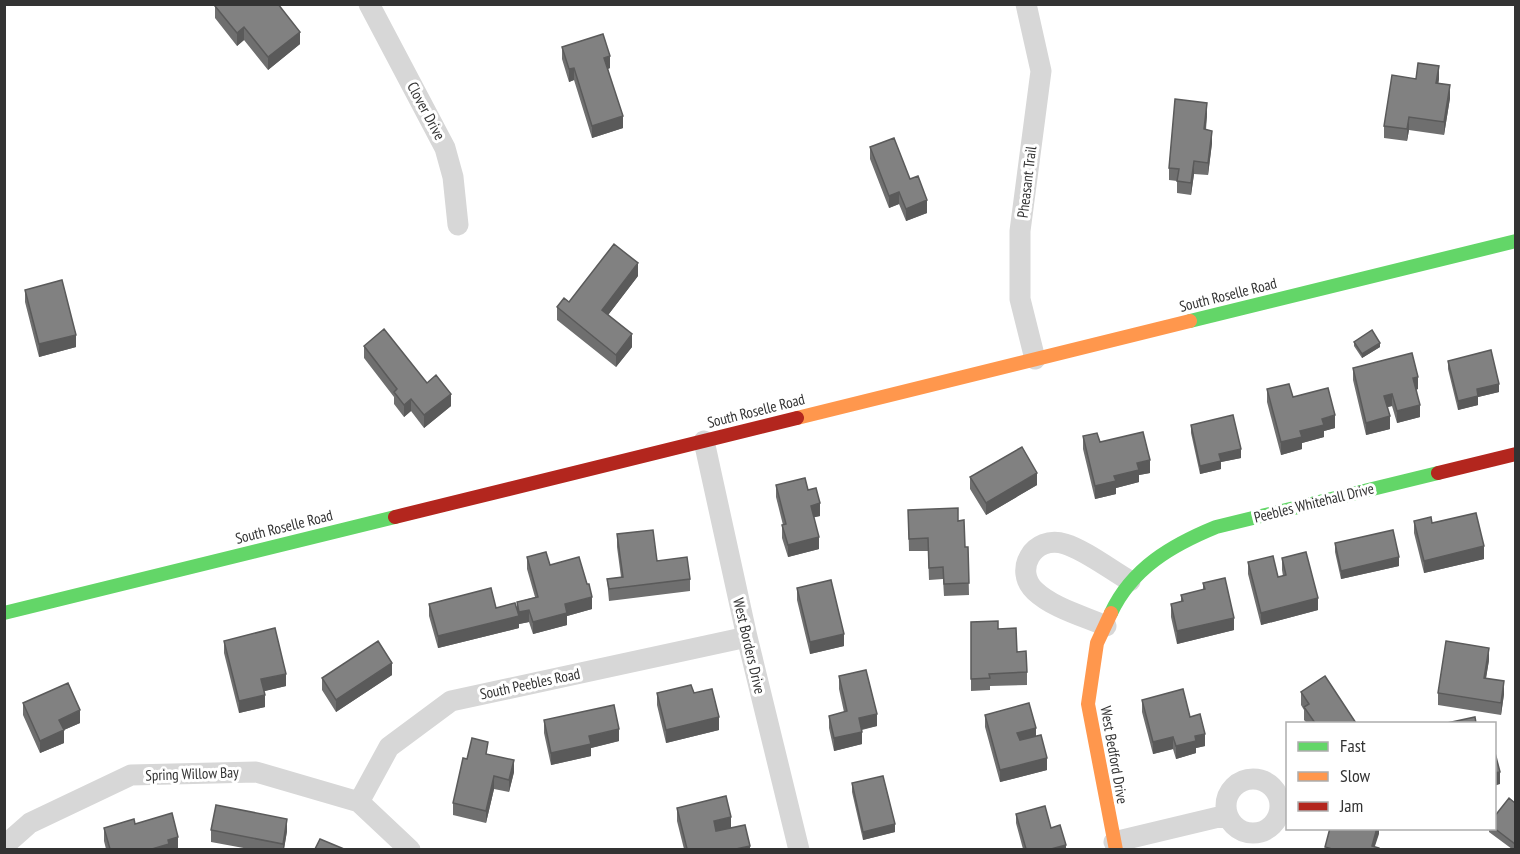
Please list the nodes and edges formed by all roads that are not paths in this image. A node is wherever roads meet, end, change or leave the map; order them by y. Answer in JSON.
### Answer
{"nodes":[{"id":1,"x":369,"y":4,"type":"edge"},
{"id":2,"x":1026,"y":4,"type":"edge"},
{"id":3,"x":458,"y":225,"type":"dead end"},
{"id":4,"x":1515,"y":242,"type":"edge"},
{"id":5,"x":1035,"y":359,"type":"junction"},
{"id":6,"x":704,"y":441,"type":"junction"},
{"id":7,"x":1513,"y":454,"type":"edge"},
{"id":8,"x":1124,"y":590,"type":"junction"},
{"id":9,"x":4,"y":613,"type":"edge"},
{"id":10,"x":1106,"y":626,"type":"junction"},
{"id":11,"x":747,"y":637,"type":"junction"},
{"id":12,"x":358,"y":802,"type":"junction"},
{"id":13,"x":1227,"y":815,"type":"dead end"},
{"id":14,"x":4,"y":846,"type":"edge"},
{"id":15,"x":1115,"y":846,"type":"edge"},
{"id":16,"x":410,"y":849,"type":"edge"},
{"id":17,"x":799,"y":849,"type":"edge"}],
"edges":[{"from":1,"to":3,"type":"street","name":"Clover Drive"},
{"from":2,"to":5,"type":"street","name":"Pheasant Trail"},
{"from":4,"to":5,"type":"main road","name":"South Roselle Road"},
{"from":5,"to":6,"type":"main road","name":"South Roselle Road"},
{"from":6,"to":9,"type":"main road","name":"South Roselle Road"},
{"from":6,"to":11,"type":"street","name":"West Borders Drive"},
{"from":7,"to":8,"type":"main road","name":"Peebles Whitehall Drive"},
{"from":8,"to":10,"type":"main road","name":"West Bedford Drive"},
{"from":8,"to":10,"type":"street"},
{"from":10,"to":15,"type":"main road","name":"West Bedford Drive"},
{"from":11,"to":12,"type":"street","name":"South Peebles Road"},
{"from":11,"to":17,"type":"street","name":"West Borders Drive"},
{"from":12,"to":14,"type":"street","name":"Spring Willow Bay"},
{"from":12,"to":16,"type":"street"},
{"from":13,"to":15,"type":"street"}]}
